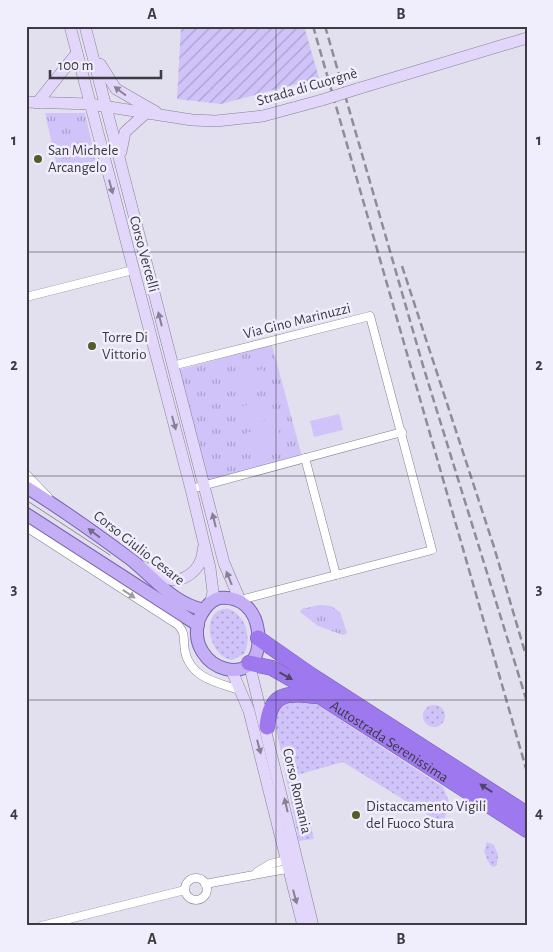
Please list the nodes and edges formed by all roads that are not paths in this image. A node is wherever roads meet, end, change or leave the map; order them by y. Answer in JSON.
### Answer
{"nodes":[{"id":1,"x":70,"y":26,"type":"edge"},
{"id":2,"x":85,"y":26,"type":"edge"},
{"id":3,"x":527,"y":38,"type":"edge"},
{"id":4,"x":91,"y":49,"type":"junction"},
{"id":5,"x":77,"y":53,"type":"junction"},
{"id":6,"x":32,"y":103,"type":"edge"},
{"id":7,"x":90,"y":104,"type":"junction"},
{"id":8,"x":107,"y":107,"type":"junction"},
{"id":9,"x":146,"y":113,"type":"junction"},
{"id":10,"x":162,"y":115,"type":"junction"},
{"id":11,"x":120,"y":161,"type":"junction"},
{"id":12,"x":133,"y":270,"type":"junction"},
{"id":13,"x":26,"y":297,"type":"edge"},
{"id":14,"x":172,"y":366,"type":"junction"},
{"id":15,"x":402,"y":432,"type":"junction"},
{"id":16,"x":306,"y":458,"type":"junction"},
{"id":17,"x":26,"y":474,"type":"edge"},
{"id":18,"x":205,"y":485,"type":"junction"},
{"id":19,"x":26,"y":486,"type":"edge"},
{"id":20,"x":191,"y":489,"type":"junction"},
{"id":21,"x":56,"y":506,"type":"junction"},
{"id":22,"x":26,"y":514,"type":"edge"},
{"id":23,"x":26,"y":527,"type":"edge"},
{"id":24,"x":203,"y":540,"type":"junction"},
{"id":25,"x":132,"y":561,"type":"junction"},
{"id":26,"x":91,"y":562,"type":"junction"},
{"id":27,"x":336,"y":575,"type":"junction"},
{"id":28,"x":240,"y":600,"type":"junction"},
{"id":29,"x":208,"y":605,"type":"junction"},
{"id":30,"x":198,"y":625,"type":"junction"},
{"id":31,"x":258,"y":638,"type":"junction"},
{"id":32,"x":250,"y":663,"type":"junction"},
{"id":33,"x":215,"y":665,"type":"junction"},
{"id":34,"x":232,"y":671,"type":"junction"},
{"id":35,"x":204,"y":677,"type":"junction"},
{"id":36,"x":240,"y":690,"type":"junction"},
{"id":37,"x":327,"y":696,"type":"junction"},
{"id":38,"x":267,"y":727,"type":"junction"},
{"id":39,"x":527,"y":814,"type":"edge"},
{"id":40,"x":527,"y":830,"type":"edge"},
{"id":41,"x":293,"y":863,"type":"junction"},
{"id":42,"x":205,"y":884,"type":"junction"},
{"id":43,"x":185,"y":890,"type":"junction"},
{"id":44,"x":41,"y":926,"type":"edge"},
{"id":45,"x":303,"y":926,"type":"edge"},
{"id":46,"x":314,"y":926,"type":"edge"}],
"edges":[{"from":1,"to":5,"type":"main road","name":"Corso Vercelli"},
{"from":2,"to":4,"type":"main road","name":"Corso Vercelli"},
{"from":3,"to":10,"type":"main road","name":"Strada di Cuorgnè","bridge":true},
{"from":4,"to":8,"type":"main road","name":"Corso Vercelli"},
{"from":10,"to":4,"type":"main road","one_way":true},
{"from":5,"to":6,"type":"main road"},
{"from":5,"to":7,"type":"main road","name":"Corso Vercelli"},
{"from":6,"to":7,"type":"main road","name":"Strada di Cuorgnè"},
{"from":7,"to":8,"type":"main road","name":"Strada di Cuorgnè"},
{"from":7,"to":12,"type":"main road","name":"Corso Vercelli","one_way":true},
{"from":8,"to":9,"type":"main road","name":"Strada di Cuorgnè"},
{"from":8,"to":11,"type":"main road","name":"Corso Vercelli"},
{"from":9,"to":10,"type":"main road","name":"Strada di Cuorgnè"},
{"from":9,"to":11,"type":"main road"},
{"from":14,"to":11,"type":"main road","name":"Corso Vercelli","one_way":true},
{"from":12,"to":13,"type":"street"},
{"from":12,"to":20,"type":"main road","name":"Corso Vercelli","one_way":true},
{"from":14,"to":15,"type":"street","name":"Via Gino Marinuzzi"},
{"from":14,"to":18,"type":"main road","name":"Corso Vercelli"},
{"from":15,"to":16,"type":"street"},
{"from":15,"to":27,"type":"street"},
{"from":16,"to":18,"type":"street"},
{"from":16,"to":27,"type":"street"},
{"from":17,"to":21,"type":"street","name":"Corso Giulio Cesare"},
{"from":18,"to":20,"type":"street"},
{"from":28,"to":18,"type":"main road","name":"Corso Vercelli","one_way":true},
{"from":19,"to":21,"type":"main road","name":"Corso Giulio Cesare"},
{"from":20,"to":24,"type":"main road","name":"Corso Vercelli"},
{"from":25,"to":21,"type":"main road","name":"Corso Giulio Cesare","one_way":true},
{"from":22,"to":26,"type":"main road","name":"Corso Giulio Cesare"},
{"from":23,"to":26,"type":"street","name":"Corso Giulio Cesare"},
{"from":24,"to":25,"type":"main road"},
{"from":24,"to":29,"type":"main road","name":"Corso Vercelli"},
{"from":25,"to":29,"type":"main road","name":"Corso Giulio Cesare"},
{"from":26,"to":30,"type":"main road","name":"Corso Giulio Cesare"},
{"from":26,"to":35,"type":"street","name":"Corso Giulio Cesare","one_way":true},
{"from":27,"to":28,"type":"street"},
{"from":28,"to":29,"type":"main road"},
{"from":28,"to":31,"type":"main road"},
{"from":29,"to":30,"type":"main road"},
{"from":30,"to":33,"type":"main road"},
{"from":31,"to":32,"type":"main road"},
{"from":31,"to":37,"type":"highway","name":"Autostrada Serenissima"},
{"from":32,"to":34,"type":"main road"},
{"from":32,"to":37,"type":"highway","name":"Autostrada Serenissima","one_way":true},
{"from":32,"to":38,"type":"main road","name":"Corso Romania"},
{"from":33,"to":34,"type":"main road"},
{"from":33,"to":35,"type":"street"},
{"from":34,"to":36,"type":"main road","name":"Corso Romania"},
{"from":35,"to":36,"type":"street","name":"Corso Giulio Cesare"},
{"from":36,"to":41,"type":"main road","name":"Corso Romania","one_way":true},
{"from":37,"to":38,"type":"highway"},
{"from":39,"to":37,"type":"highway","name":"Autostrada Serenissima","one_way":true},
{"from":37,"to":40,"type":"highway","name":"Autostrada Serenissima"},
{"from":41,"to":38,"type":"main road","name":"Corso Romania","one_way":true},
{"from":41,"to":42,"type":"street"},
{"from":41,"to":45,"type":"main road","name":"Corso Romania","one_way":true},
{"from":41,"to":46,"type":"main road","name":"Corso Romania"},
{"from":42,"to":43,"type":"street"},
{"from":42,"to":43,"type":"street"},
{"from":43,"to":44,"type":"street"}]}
